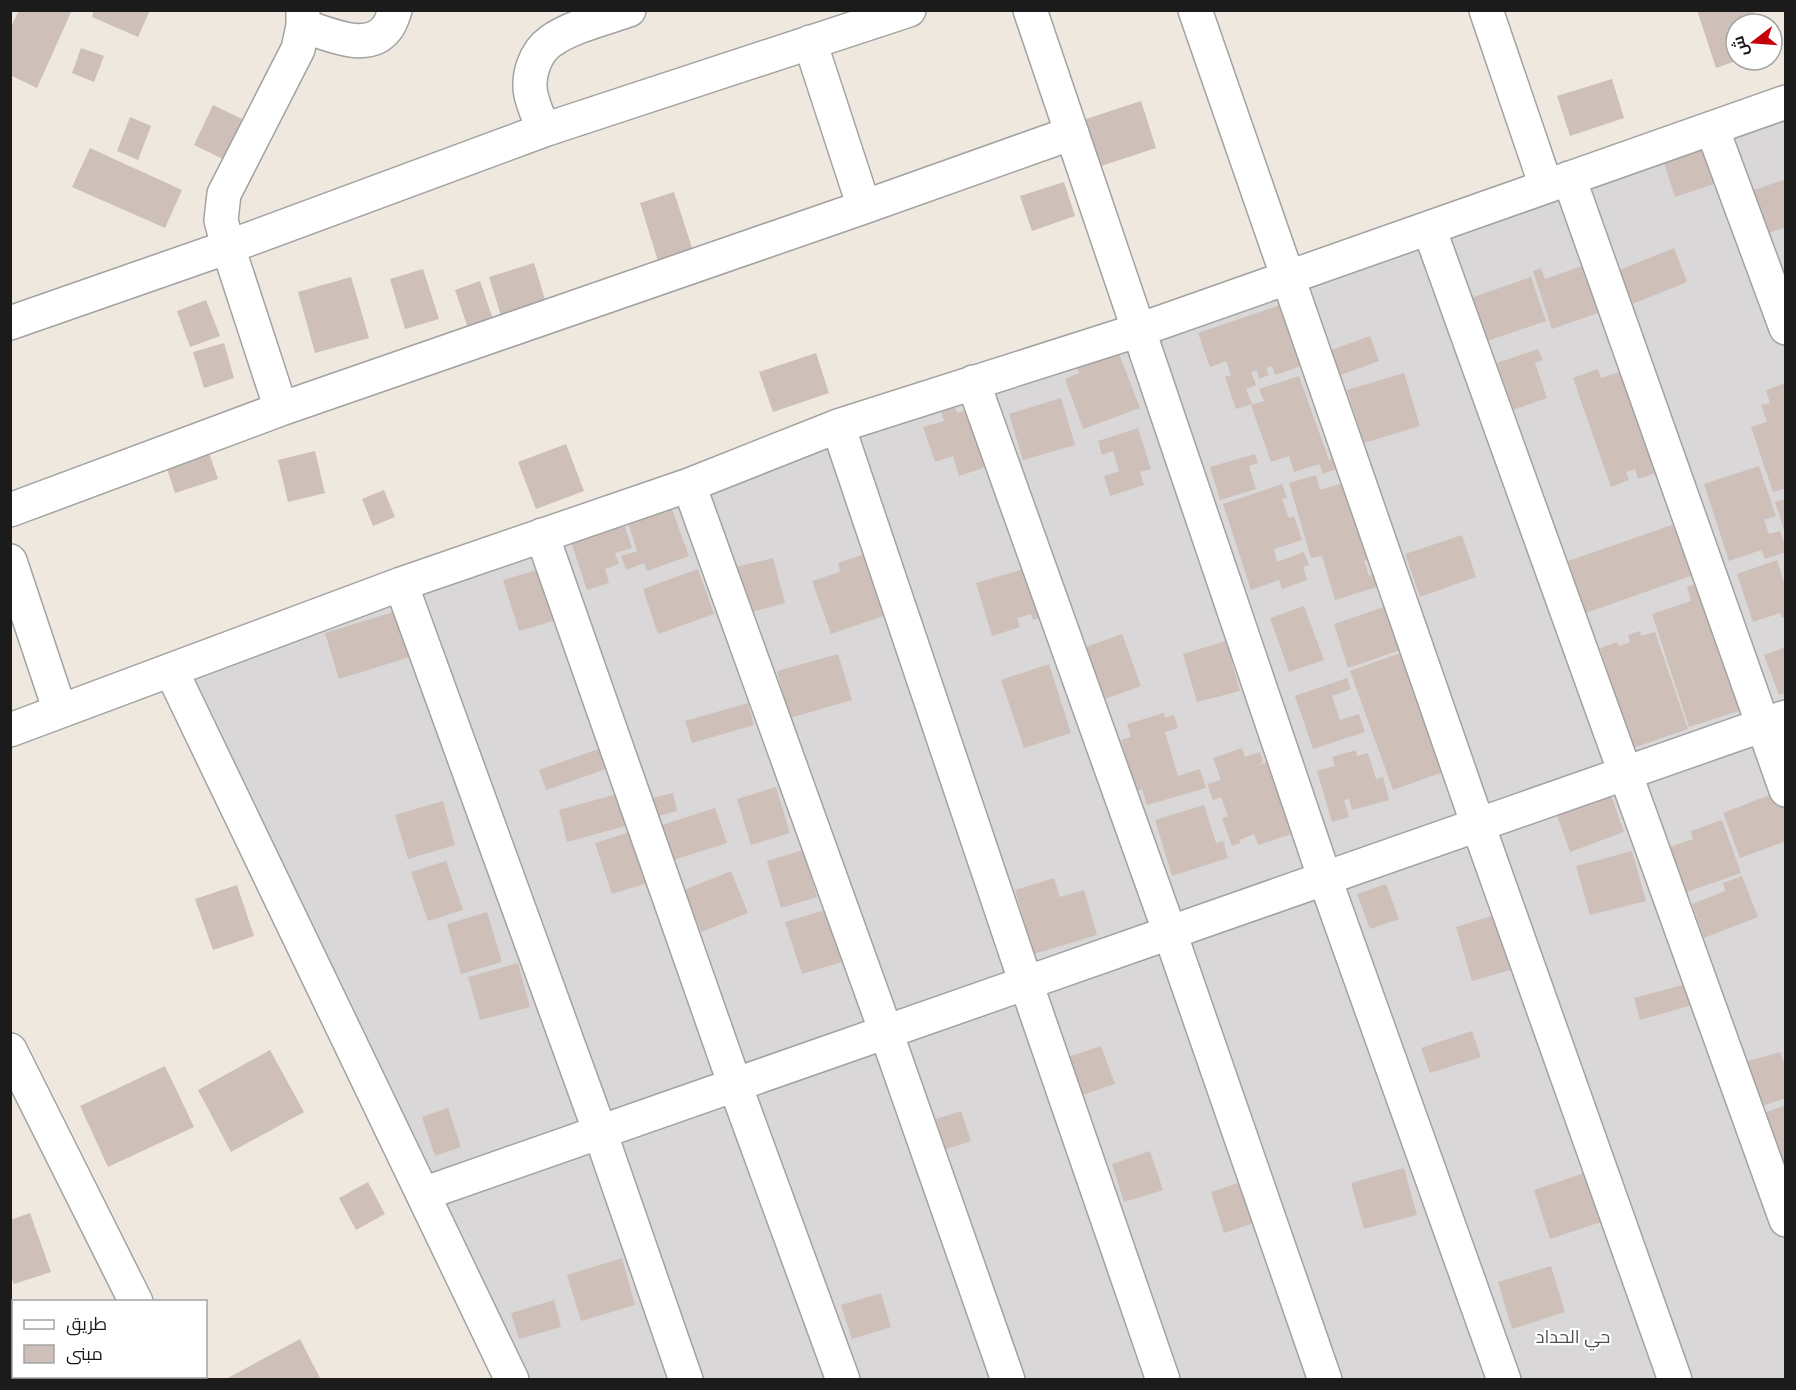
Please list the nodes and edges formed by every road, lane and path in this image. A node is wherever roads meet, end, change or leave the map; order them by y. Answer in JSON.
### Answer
{"nodes":[{"id":1,"x":395,"y":10,"type":"edge"},
{"id":2,"x":629,"y":10,"type":"edge"},
{"id":3,"x":909,"y":10,"type":"edge"},
{"id":4,"x":1030,"y":10,"type":"edge"},
{"id":5,"x":1195,"y":10,"type":"edge"},
{"id":6,"x":1486,"y":10,"type":"edge"},
{"id":7,"x":303,"y":18,"type":"edge"},
{"id":8,"x":810,"y":42,"type":"junction"},
{"id":9,"x":1785,"y":102,"type":"edge"},
{"id":10,"x":1712,"y":128,"type":"junction"},
{"id":11,"x":543,"y":130,"type":"junction"},
{"id":12,"x":1072,"y":134,"type":"junction"},
{"id":13,"x":1558,"y":182,"type":"junction"},
{"id":14,"x":864,"y":207,"type":"junction"},
{"id":15,"x":1429,"y":228,"type":"junction"},
{"id":16,"x":228,"y":247,"type":"junction"},
{"id":17,"x":1288,"y":277,"type":"junction"},
{"id":18,"x":10,"y":323,"type":"edge"},
{"id":19,"x":1785,"y":328,"type":"edge"},
{"id":20,"x":1139,"y":330,"type":"junction"},
{"id":21,"x":973,"y":382,"type":"junction"},
{"id":22,"x":281,"y":409,"type":"junction"},
{"id":23,"x":838,"y":426,"type":"junction"},
{"id":24,"x":689,"y":485,"type":"junction"},
{"id":25,"x":10,"y":510,"type":"edge"},
{"id":26,"x":543,"y":535,"type":"junction"},
{"id":27,"x":10,"y":561,"type":"edge"},
{"id":28,"x":401,"y":584,"type":"junction"},
{"id":29,"x":171,"y":670,"type":"junction"},
{"id":30,"x":60,"y":711,"type":"junction"},
{"id":31,"x":1774,"y":721,"type":"edge"},
{"id":32,"x":10,"y":730,"type":"edge"},
{"id":33,"x":1625,"y":773,"type":"junction"},
{"id":34,"x":1785,"y":790,"type":"edge"},
{"id":35,"x":1478,"y":825,"type":"junction"},
{"id":36,"x":1325,"y":879,"type":"junction"},
{"id":37,"x":1170,"y":933,"type":"junction"},
{"id":38,"x":1026,"y":983,"type":"junction"},
{"id":39,"x":886,"y":1032,"type":"junction"},
{"id":40,"x":10,"y":1050,"type":"edge"},
{"id":41,"x":735,"y":1085,"type":"junction"},
{"id":42,"x":600,"y":1132,"type":"junction"},
{"id":43,"x":423,"y":1194,"type":"junction"},
{"id":44,"x":1785,"y":1220,"type":"edge"},
{"id":45,"x":135,"y":1300,"type":"edge"},
{"id":46,"x":512,"y":1380,"type":"edge"},
{"id":47,"x":686,"y":1380,"type":"edge"},
{"id":48,"x":843,"y":1380,"type":"edge"},
{"id":49,"x":1008,"y":1380,"type":"edge"},
{"id":50,"x":1163,"y":1380,"type":"edge"},
{"id":51,"x":1325,"y":1380,"type":"edge"},
{"id":52,"x":1504,"y":1380,"type":"edge"},
{"id":53,"x":1675,"y":1380,"type":"edge"}],
"edges":[{"from":1,"to":7,"type":"street"},
{"from":2,"to":11,"type":"street"},
{"from":3,"to":8,"type":"street"},
{"from":4,"to":12,"type":"street"},
{"from":5,"to":17,"type":"street"},
{"from":6,"to":13,"type":"street"},
{"from":7,"to":16,"type":"street"},
{"from":8,"to":11,"type":"street"},
{"from":8,"to":14,"type":"street"},
{"from":9,"to":10,"type":"street"},
{"from":10,"to":13,"type":"street"},
{"from":10,"to":19,"type":"street"},
{"from":11,"to":16,"type":"street"},
{"from":12,"to":14,"type":"street"},
{"from":12,"to":20,"type":"street"},
{"from":13,"to":15,"type":"street"},
{"from":13,"to":31,"type":"street"},
{"from":14,"to":22,"type":"street"},
{"from":15,"to":17,"type":"street"},
{"from":15,"to":33,"type":"street"},
{"from":16,"to":18,"type":"street"},
{"from":16,"to":22,"type":"street"},
{"from":17,"to":20,"type":"street"},
{"from":17,"to":35,"type":"street"},
{"from":20,"to":21,"type":"street"},
{"from":20,"to":36,"type":"street"},
{"from":21,"to":23,"type":"street"},
{"from":21,"to":37,"type":"street"},
{"from":22,"to":25,"type":"street"},
{"from":23,"to":24,"type":"street"},
{"from":23,"to":38,"type":"street"},
{"from":24,"to":26,"type":"street"},
{"from":24,"to":39,"type":"street"},
{"from":26,"to":28,"type":"street"},
{"from":26,"to":41,"type":"street"},
{"from":27,"to":30,"type":"street"},
{"from":28,"to":29,"type":"street"},
{"from":28,"to":42,"type":"street"},
{"from":29,"to":30,"type":"street"},
{"from":29,"to":43,"type":"street"},
{"from":30,"to":32,"type":"street"},
{"from":31,"to":33,"type":"street"},
{"from":31,"to":34,"type":"street"},
{"from":33,"to":35,"type":"street"},
{"from":33,"to":44,"type":"street"},
{"from":35,"to":36,"type":"street"},
{"from":35,"to":53,"type":"street"},
{"from":36,"to":37,"type":"street"},
{"from":36,"to":52,"type":"street"},
{"from":37,"to":38,"type":"street"},
{"from":37,"to":51,"type":"street"},
{"from":38,"to":39,"type":"street"},
{"from":38,"to":50,"type":"street"},
{"from":39,"to":41,"type":"street"},
{"from":39,"to":49,"type":"street"},
{"from":40,"to":45,"type":"street"},
{"from":41,"to":42,"type":"street"},
{"from":41,"to":48,"type":"street"},
{"from":42,"to":43,"type":"street"},
{"from":42,"to":47,"type":"street"},
{"from":43,"to":46,"type":"street"}]}
